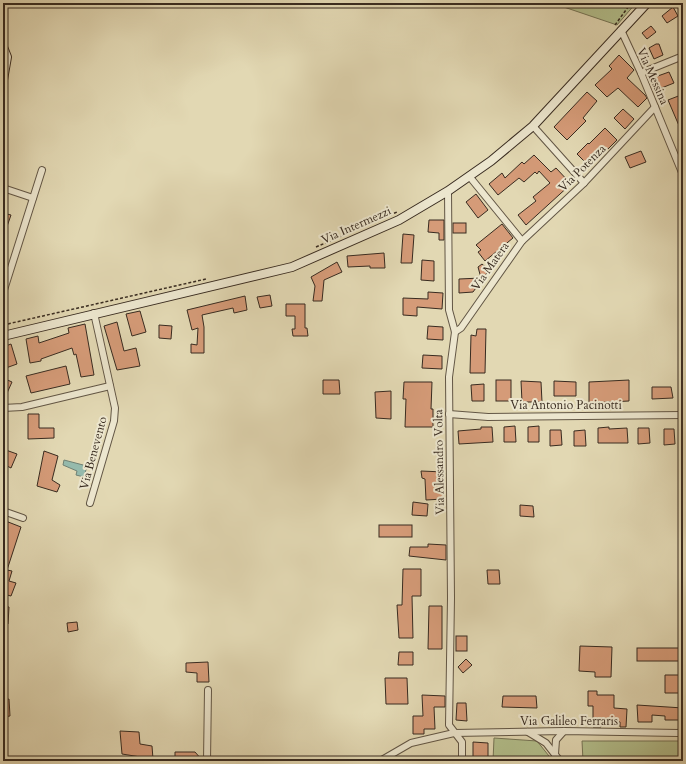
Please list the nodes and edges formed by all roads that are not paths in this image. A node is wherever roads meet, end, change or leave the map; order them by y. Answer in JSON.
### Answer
{"nodes":[{"id":1,"x":647,"y":3,"type":"edge"},
{"id":2,"x":617,"y":29,"type":"junction"},
{"id":3,"x":3,"y":47,"type":"edge"},
{"id":4,"x":683,"y":56,"type":"edge"},
{"id":5,"x":641,"y":73,"type":"junction"},
{"id":6,"x":3,"y":80,"type":"edge"},
{"id":7,"x":655,"y":107,"type":"junction"},
{"id":8,"x":533,"y":126,"type":"junction"},
{"id":9,"x":42,"y":170,"type":"dead end"},
{"id":10,"x":683,"y":175,"type":"edge"},
{"id":11,"x":469,"y":176,"type":"junction"},
{"id":12,"x":584,"y":183,"type":"junction"},
{"id":13,"x":3,"y":188,"type":"edge"},
{"id":14,"x":448,"y":191,"type":"junction"},
{"id":15,"x":33,"y":198,"type":"junction"},
{"id":16,"x":522,"y":241,"type":"junction"},
{"id":17,"x":3,"y":293,"type":"edge"},
{"id":18,"x":94,"y":313,"type":"junction"},
{"id":19,"x":455,"y":332,"type":"junction"},
{"id":20,"x":3,"y":336,"type":"edge"},
{"id":21,"x":110,"y":386,"type":"junction"},
{"id":22,"x":3,"y":408,"type":"edge"},
{"id":23,"x":449,"y":414,"type":"junction"},
{"id":24,"x":683,"y":415,"type":"edge"},
{"id":25,"x":90,"y":503,"type":"dead end"},
{"id":26,"x":3,"y":511,"type":"edge"},
{"id":27,"x":22,"y":518,"type":"dead end"},
{"id":28,"x":208,"y":690,"type":"dead end"},
{"id":29,"x":526,"y":731,"type":"junction"},
{"id":30,"x":550,"y":731,"type":"junction"},
{"id":31,"x":564,"y":731,"type":"junction"},
{"id":32,"x":683,"y":731,"type":"edge"},
{"id":33,"x":454,"y":733,"type":"junction"},
{"id":34,"x":556,"y":740,"type":"junction"},
{"id":35,"x":546,"y":743,"type":"junction"},
{"id":36,"x":555,"y":754,"type":"junction"},
{"id":37,"x":207,"y":761,"type":"edge"},
{"id":38,"x":380,"y":761,"type":"edge"},
{"id":39,"x":462,"y":761,"type":"edge"},
{"id":40,"x":560,"y":761,"type":"edge"}],
"edges":[{"from":1,"to":2,"type":"street","name":"Via Intermezzi"},
{"from":2,"to":5,"type":"street","name":"Via Messina"},
{"from":2,"to":8,"type":"street","name":"Via Intermezzi"},
{"from":3,"to":6,"type":"street"},
{"from":4,"to":5,"type":"street"},
{"from":5,"to":7,"type":"street","name":"Via Messina"},
{"from":7,"to":10,"type":"street","name":"Via Messina"},
{"from":7,"to":12,"type":"street","name":"Via Potenza"},
{"from":8,"to":11,"type":"street","name":"Via Intermezzi"},
{"from":8,"to":12,"type":"street"},
{"from":9,"to":15,"type":"street"},
{"from":11,"to":14,"type":"street","name":"Via Intermezzi"},
{"from":11,"to":16,"type":"street","name":"Via Matera"},
{"from":12,"to":16,"type":"street","name":"Via Potenza"},
{"from":13,"to":15,"type":"street"},
{"from":14,"to":18,"type":"street","name":"Via Intermezzi"},
{"from":14,"to":19,"type":"street","name":"Via Alessandro Volta"},
{"from":15,"to":17,"type":"street"},
{"from":16,"to":19,"type":"street","name":"Via Matera"},
{"from":18,"to":20,"type":"street","name":"Via Intermezzi"},
{"from":18,"to":21,"type":"street","name":"Via Benevento"},
{"from":19,"to":23,"type":"street","name":"Via Alessandro Volta"},
{"from":21,"to":22,"type":"street"},
{"from":21,"to":25,"type":"street","name":"Via Benevento"},
{"from":23,"to":24,"type":"street","name":"Via Antonio Pacinotti"},
{"from":23,"to":33,"type":"street","name":"Via Alessandro Volta"},
{"from":26,"to":27,"type":"street"},
{"from":28,"to":37,"type":"street"},
{"from":29,"to":30,"type":"street","name":"Via Galileo Ferraris"},
{"from":29,"to":33,"type":"street","name":"Via Galileo Ferraris"},
{"from":29,"to":35,"type":"street"},
{"from":30,"to":31,"type":"street","name":"Via Galileo Ferraris"},
{"from":30,"to":34,"type":"street"},
{"from":30,"to":35,"type":"street"},
{"from":31,"to":32,"type":"street","name":"Via Galileo Ferraris"},
{"from":31,"to":34,"type":"street"},
{"from":33,"to":38,"type":"street"},
{"from":33,"to":39,"type":"street","name":"Via Alessandro Volta"},
{"from":34,"to":36,"type":"street"},
{"from":35,"to":36,"type":"street"},
{"from":36,"to":40,"type":"street"}]}
